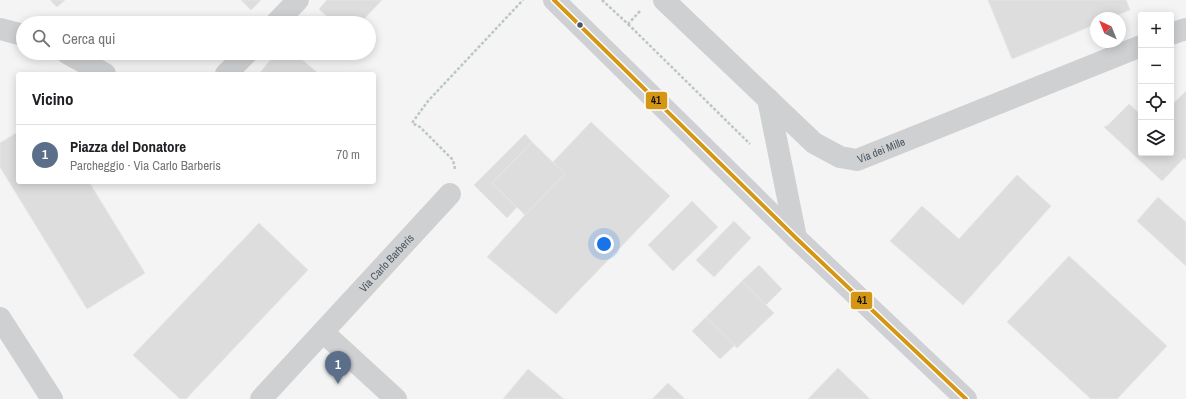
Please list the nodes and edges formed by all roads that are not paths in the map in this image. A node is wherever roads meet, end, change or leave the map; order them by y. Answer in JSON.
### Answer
{"nodes":[{"id":1,"x":298,"y":0,"type":"edge"},
{"id":2,"x":554,"y":0,"type":"edge"},
{"id":3,"x":655,"y":2,"type":"edge"},
{"id":4,"x":283,"y":16,"type":"edge"},
{"id":5,"x":1186,"y":28,"type":"edge"},
{"id":6,"x":0,"y":29,"type":"edge"},
{"id":7,"x":16,"y":33,"type":"edge"},
{"id":8,"x":1174,"y":33,"type":"edge"},
{"id":9,"x":1138,"y":47,"type":"edge"},
{"id":10,"x":80,"y":60,"type":"edge"},
{"id":11,"x":240,"y":60,"type":"edge"},
{"id":12,"x":101,"y":72,"type":"edge"},
{"id":13,"x":228,"y":72,"type":"edge"},
{"id":14,"x":768,"y":99,"type":"junction"},
{"id":15,"x":450,"y":194,"type":"road end"},
{"id":16,"x":796,"y":238,"type":"junction"},
{"id":17,"x":0,"y":320,"type":"edge"},
{"id":18,"x":323,"y":332,"type":"junction"},
{"id":19,"x":52,"y":399,"type":"edge"},
{"id":20,"x":261,"y":399,"type":"edge"},
{"id":21,"x":396,"y":399,"type":"edge"},
{"id":22,"x":966,"y":399,"type":"edge"}],
"edges":[{"from":1,"to":4,"type":"street"},
{"from":2,"to":16,"type":"street"},
{"from":3,"to":14,"type":"street","name":"Via dei Mille"},
{"from":5,"to":8,"type":"street"},
{"from":6,"to":7,"type":"street"},
{"from":9,"to":14,"type":"street","name":"Via dei Mille"},
{"from":10,"to":12,"type":"street"},
{"from":11,"to":13,"type":"street"},
{"from":14,"to":16,"type":"street"},
{"from":15,"to":18,"type":"street","name":"Via Carlo Barberis"},
{"from":16,"to":22,"type":"street"},
{"from":17,"to":19,"type":"street"},
{"from":18,"to":20,"type":"street","name":"Via Carlo Barberis"},
{"from":18,"to":21,"type":"street"}]}
